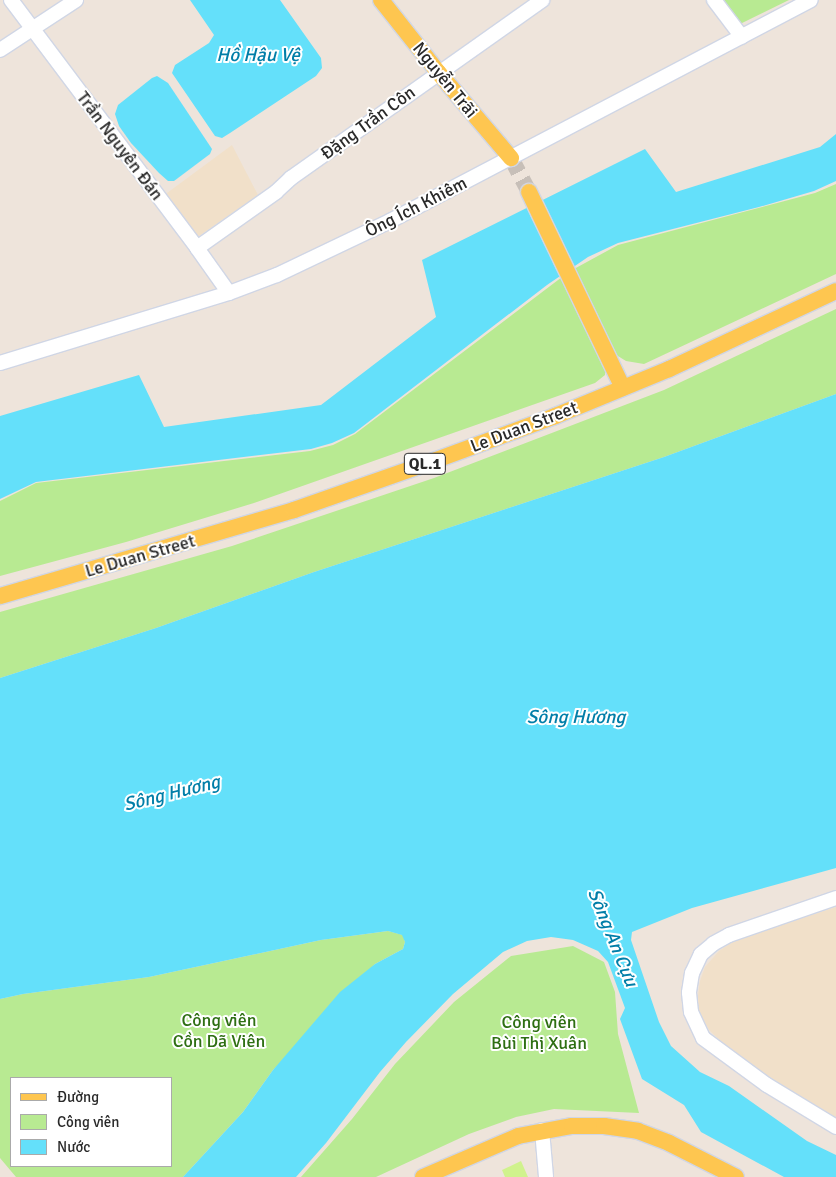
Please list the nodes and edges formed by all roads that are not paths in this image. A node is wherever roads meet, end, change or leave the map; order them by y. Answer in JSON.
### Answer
{"nodes":[{"id":1,"x":10,"y":0,"type":"edge"},
{"id":2,"x":76,"y":0,"type":"edge"},
{"id":3,"x":381,"y":0,"type":"edge"},
{"id":4,"x":542,"y":0,"type":"edge"},
{"id":5,"x":714,"y":0,"type":"edge"},
{"id":6,"x":811,"y":0,"type":"edge"},
{"id":7,"x":31,"y":28,"type":"junction"},
{"id":8,"x":742,"y":38,"type":"junction"},
{"id":9,"x":0,"y":50,"type":"edge"},
{"id":10,"x":438,"y":72,"type":"junction"},
{"id":11,"x":511,"y":158,"type":"junction"},
{"id":12,"x":529,"y":192,"type":"tunnel mouth"},
{"id":13,"x":197,"y":248,"type":"junction"},
{"id":14,"x":836,"y":280,"type":"edge"},
{"id":15,"x":836,"y":291,"type":"edge"},
{"id":16,"x":229,"y":293,"type":"junction"},
{"id":17,"x":0,"y":363,"type":"edge"},
{"id":18,"x":621,"y":384,"type":"junction"},
{"id":19,"x":0,"y":585,"type":"edge"},
{"id":20,"x":0,"y":596,"type":"edge"},
{"id":21,"x":836,"y":898,"type":"edge"},
{"id":22,"x":836,"y":1127,"type":"edge"},
{"id":23,"x":542,"y":1130,"type":"junction"},
{"id":24,"x":464,"y":1159,"type":"junction"},
{"id":25,"x":422,"y":1177,"type":"edge"},
{"id":26,"x":444,"y":1177,"type":"edge"},
{"id":27,"x":546,"y":1177,"type":"edge"},
{"id":28,"x":736,"y":1177,"type":"edge"}],
"edges":[{"from":1,"to":7,"type":"street","name":"Trần Nguyên Đán"},
{"from":2,"to":7,"type":"street"},
{"from":3,"to":10,"type":"main road","name":"Nguyễn Trãi"},
{"from":4,"to":10,"type":"street","name":"Đặng Trần Côn"},
{"from":5,"to":8,"type":"street"},
{"from":6,"to":8,"type":"street","name":"Ông Ích Khiêm"},
{"from":7,"to":9,"type":"street"},
{"from":7,"to":13,"type":"street","name":"Trần Nguyên Đán"},
{"from":8,"to":11,"type":"street","name":"Ông Ích Khiêm"},
{"from":10,"to":11,"type":"main road","name":"Nguyễn Trãi"},
{"from":10,"to":13,"type":"street","name":"Đặng Trần Côn"},
{"from":11,"to":16,"type":"street","name":"Ông Ích Khiêm"},
{"from":12,"to":18,"type":"main road"},
{"from":13,"to":16,"type":"street","name":"Trần Nguyên Đán"},
{"from":14,"to":18,"type":"main road","name":"Le Duan Street","number":"QL.1"},
{"from":15,"to":18,"type":"main road","name":"Le Duan Street","number":"QL.1"},
{"from":16,"to":17,"type":"street","name":"Ông Ích Khiêm"},
{"from":18,"to":19,"type":"main road","name":"Le Duan Street","number":"QL.1"},
{"from":18,"to":20,"type":"main road","name":"Le Duan Street","number":"QL.1"},
{"from":21,"to":22,"type":"street"},
{"from":23,"to":24,"type":"main road"},
{"from":23,"to":27,"type":"street"},
{"from":23,"to":28,"type":"main road"},
{"from":24,"to":25,"type":"main road"},
{"from":24,"to":26,"type":"main road"}]}
